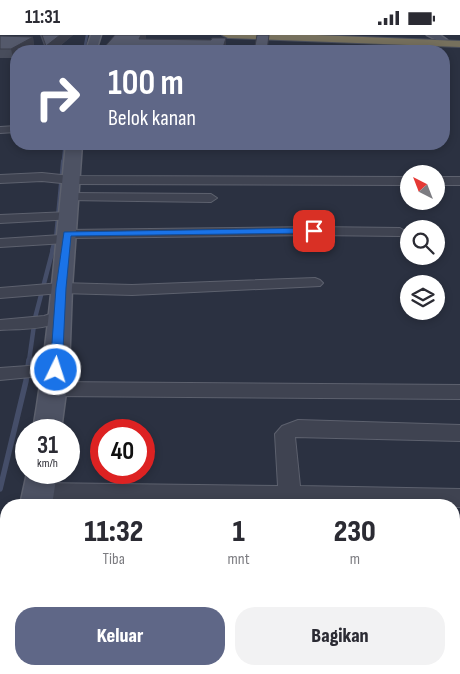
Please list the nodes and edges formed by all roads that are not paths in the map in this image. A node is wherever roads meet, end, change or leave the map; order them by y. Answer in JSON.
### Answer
{"nodes":[{"id":1,"x":228,"y":35,"type":"edge"},
{"id":2,"x":329,"y":35,"type":"edge"},
{"id":3,"x":421,"y":37,"type":"edge"},
{"id":4,"x":437,"y":37,"type":"edge"},
{"id":5,"x":460,"y":42,"type":"edge"},
{"id":6,"x":73,"y":150,"type":"edge"},
{"id":7,"x":0,"y":179,"type":"edge"},
{"id":8,"x":445,"y":181,"type":"edge"},
{"id":9,"x":460,"y":181,"type":"edge"},
{"id":10,"x":400,"y":182,"type":"edge"},
{"id":11,"x":211,"y":198,"type":"dead end"},
{"id":12,"x":62,"y":210,"type":"junction"},
{"id":13,"x":0,"y":219,"type":"edge"},
{"id":14,"x":400,"y":232,"type":"dead end"},
{"id":15,"x":0,"y":243,"type":"edge"},
{"id":16,"x":315,"y":283,"type":"dead end"},
{"id":17,"x":56,"y":288,"type":"junction"},
{"id":18,"x":1,"y":293,"type":"edge"},
{"id":19,"x":53,"y":319,"type":"junction"},
{"id":20,"x":0,"y":325,"type":"edge"},
{"id":21,"x":0,"y":374,"type":"edge"},
{"id":22,"x":42,"y":375,"type":"junction"},
{"id":23,"x":460,"y":392,"type":"edge"},
{"id":24,"x":46,"y":419,"type":"edge"},
{"id":25,"x":460,"y":433,"type":"edge"},
{"id":26,"x":39,"y":490,"type":"edge"},
{"id":27,"x":290,"y":496,"type":"junction"},
{"id":28,"x":460,"y":498,"type":"edge"}],
"edges":[{"from":1,"to":5,"type":"highway"},
{"from":2,"to":3,"type":"highway"},
{"from":3,"to":4,"type":"highway"},
{"from":4,"to":5,"type":"highway"},
{"from":6,"to":12,"type":"street"},
{"from":7,"to":12,"type":"street"},
{"from":8,"to":9,"type":"street"},
{"from":10,"to":12,"type":"street"},
{"from":11,"to":12,"type":"street"},
{"from":12,"to":13,"type":"street"},
{"from":12,"to":14,"type":"street"},
{"from":12,"to":15,"type":"street"},
{"from":12,"to":17,"type":"street"},
{"from":16,"to":17,"type":"street"},
{"from":17,"to":18,"type":"street"},
{"from":17,"to":19,"type":"street"},
{"from":19,"to":20,"type":"street"},
{"from":19,"to":22,"type":"street"},
{"from":21,"to":22,"type":"street"},
{"from":22,"to":23,"type":"street"},
{"from":22,"to":24,"type":"street"},
{"from":25,"to":27,"type":"street"},
{"from":26,"to":27,"type":"street"},
{"from":27,"to":28,"type":"street"}]}
